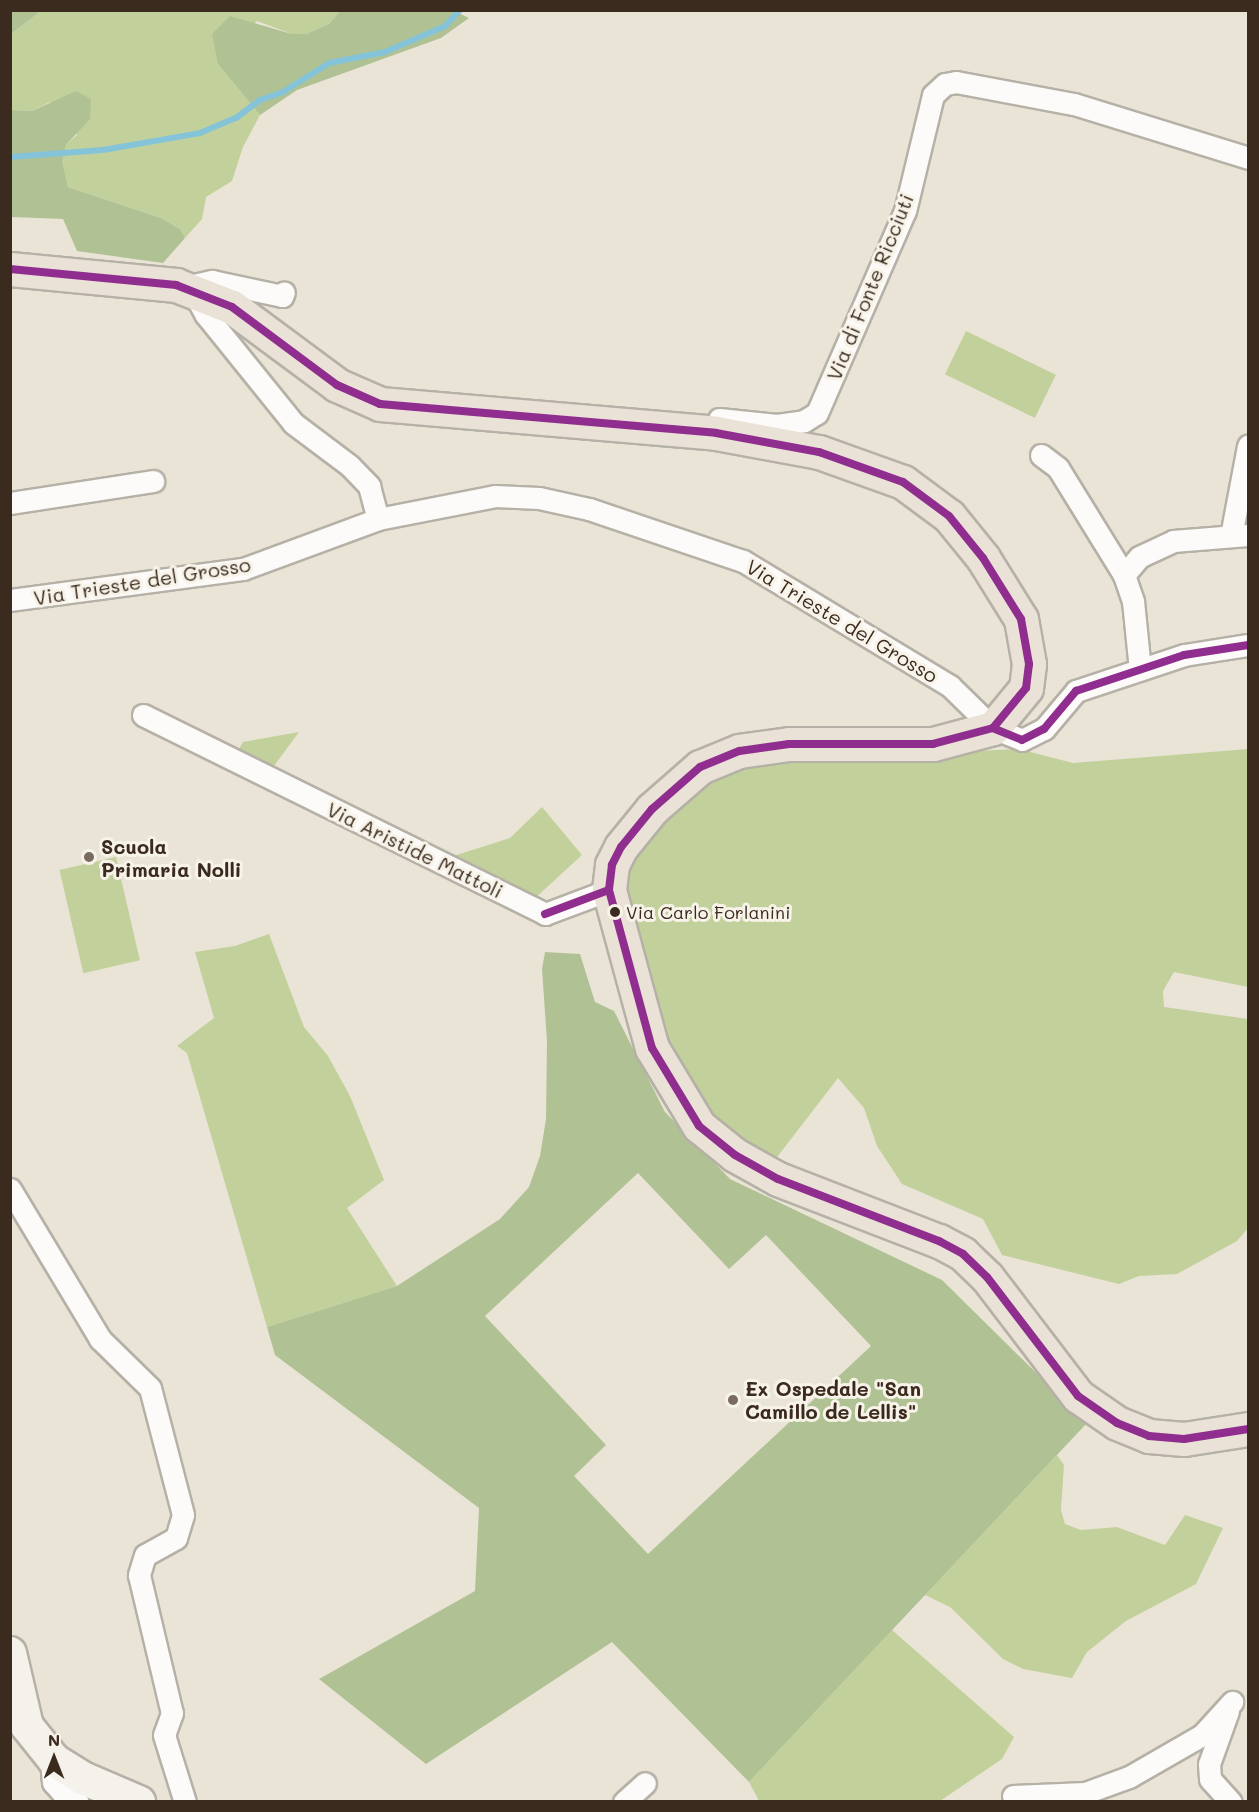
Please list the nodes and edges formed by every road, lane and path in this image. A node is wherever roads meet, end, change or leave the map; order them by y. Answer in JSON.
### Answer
{"nodes":[{"id":1,"x":1248,"y":158,"type":"edge"},
{"id":2,"x":10,"y":269,"type":"edge"},
{"id":3,"x":197,"y":283,"type":"junction"},
{"id":4,"x":680,"y":430,"type":"junction"},
{"id":5,"x":1248,"y":446,"type":"edge"},
{"id":6,"x":1041,"y":455,"type":"dead end"},
{"id":7,"x":153,"y":482,"type":"dead end"},
{"id":8,"x":10,"y":503,"type":"edge"},
{"id":9,"x":378,"y":519,"type":"junction"},
{"id":10,"x":1240,"y":536,"type":"edge"},
{"id":11,"x":1124,"y":575,"type":"junction"},
{"id":12,"x":10,"y":600,"type":"edge"},
{"id":13,"x":1248,"y":645,"type":"edge"},
{"id":14,"x":1140,"y":670,"type":"junction"},
{"id":15,"x":143,"y":715,"type":"dead end"},
{"id":16,"x":993,"y":728,"type":"junction"},
{"id":17,"x":609,"y":890,"type":"junction"},
{"id":18,"x":10,"y":1189,"type":"edge"},
{"id":19,"x":1248,"y":1429,"type":"edge"},
{"id":20,"x":10,"y":1653,"type":"edge"},
{"id":21,"x":1240,"y":1702,"type":"edge"},
{"id":22,"x":54,"y":1760,"type":"junction"},
{"id":23,"x":645,"y":1783,"type":"dead end"},
{"id":24,"x":1013,"y":1796,"type":"dead end"},
{"id":25,"x":1086,"y":1797,"type":"edge"},
{"id":26,"x":74,"y":1802,"type":"edge"},
{"id":27,"x":139,"y":1802,"type":"edge"},
{"id":28,"x":185,"y":1802,"type":"edge"},
{"id":29,"x":624,"y":1802,"type":"edge"},
{"id":30,"x":1231,"y":1802,"type":"edge"}],
"edges":[{"from":1,"to":4,"type":"street","name":"Via di Fonte Ricciuti"},
{"from":2,"to":3,"type":"main road"},
{"from":3,"to":4,"type":"main road"},
{"from":3,"to":9,"type":"street"},
{"from":4,"to":16,"type":"main road"},
{"from":5,"to":10,"type":"street"},
{"from":6,"to":11,"type":"street"},
{"from":7,"to":8,"type":"street"},
{"from":9,"to":12,"type":"street","name":"Via Trieste del Grosso"},
{"from":9,"to":16,"type":"street","name":"Via Trieste del Grosso"},
{"from":10,"to":11,"type":"street"},
{"from":11,"to":14,"type":"street"},
{"from":13,"to":14,"type":"street"},
{"from":14,"to":16,"type":"street"},
{"from":15,"to":17,"type":"street","name":"Via Aristide Mattoli"},
{"from":16,"to":17,"type":"main road"},
{"from":17,"to":19,"type":"main road"},
{"from":18,"to":28,"type":"street"},
{"from":20,"to":22,"type":"main road"},
{"from":21,"to":25,"type":"street"},
{"from":21,"to":30,"type":"street"},
{"from":22,"to":26,"type":"street"},
{"from":22,"to":27,"type":"main road"},
{"from":23,"to":29,"type":"street"},
{"from":24,"to":25,"type":"street"}]}
